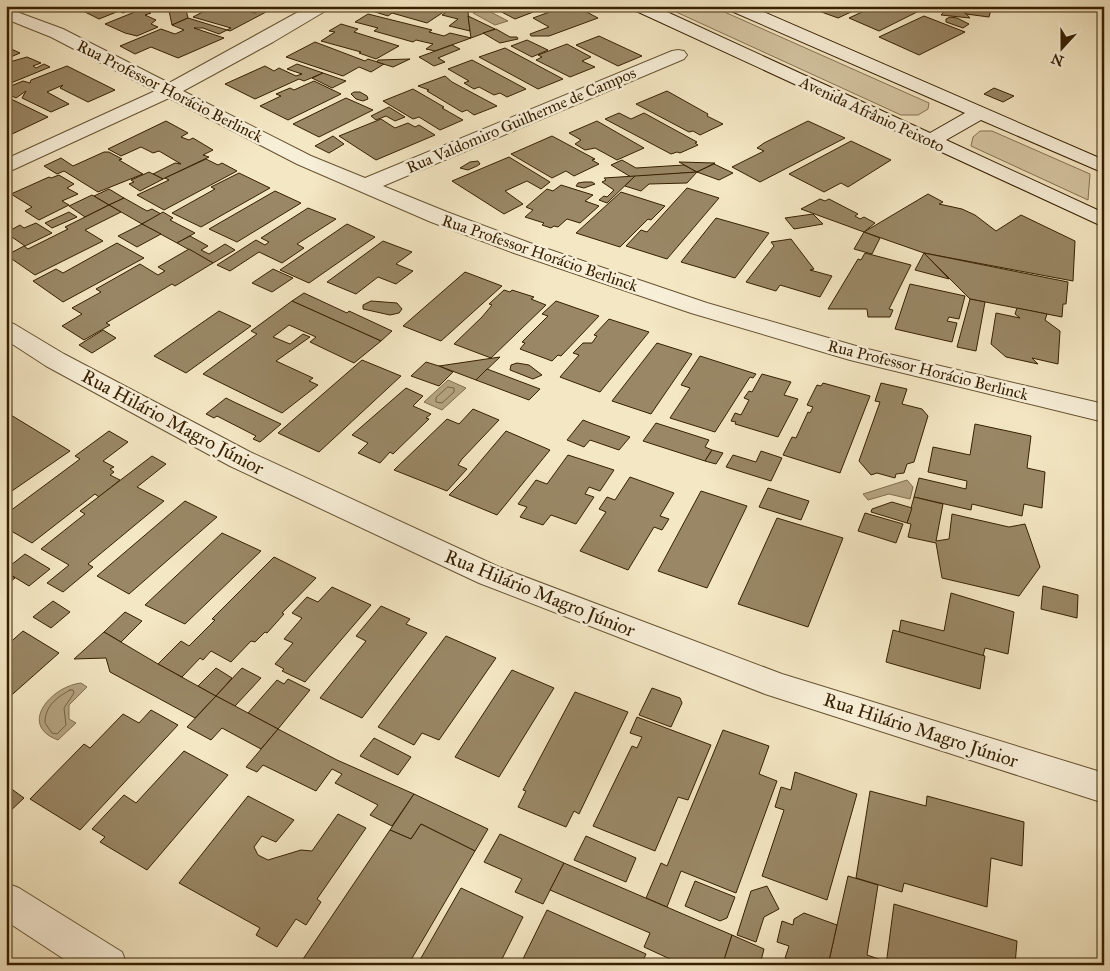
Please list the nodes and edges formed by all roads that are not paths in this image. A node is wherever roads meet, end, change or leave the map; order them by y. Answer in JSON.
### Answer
{"nodes":[{"id":1,"x":321,"y":6,"type":"edge"},
{"id":2,"x":640,"y":6,"type":"edge"},
{"id":3,"x":735,"y":6,"type":"edge"},
{"id":4,"x":6,"y":12,"type":"edge"},
{"id":5,"x":678,"y":55,"type":"dead end"},
{"id":6,"x":169,"y":91,"type":"junction"},
{"id":7,"x":980,"y":113,"type":"junction"},
{"id":8,"x":931,"y":141,"type":"junction"},
{"id":9,"x":6,"y":167,"type":"edge"},
{"id":10,"x":1104,"y":167,"type":"edge"},
{"id":11,"x":364,"y":186,"type":"junction"},
{"id":12,"x":1104,"y":221,"type":"edge"},
{"id":13,"x":6,"y":329,"type":"edge"},
{"id":14,"x":1104,"y":413,"type":"edge"},
{"id":15,"x":1104,"y":788,"type":"edge"},
{"id":16,"x":6,"y":900,"type":"edge"},
{"id":17,"x":108,"y":965,"type":"edge"}],
"edges":[{"from":1,"to":6,"type":"street"},
{"from":2,"to":8,"type":"street","name":"Avenida Afrânio Peixoto"},
{"from":3,"to":7,"type":"street"},
{"from":4,"to":6,"type":"street","name":"Rua Professor Horácio Berlinck"},
{"from":5,"to":11,"type":"street","name":"Rua Valdomiro Guilherme de Campos"},
{"from":6,"to":9,"type":"street"},
{"from":6,"to":11,"type":"street","name":"Rua Professor Horácio Berlinck"},
{"from":7,"to":8,"type":"street"},
{"from":7,"to":10,"type":"street"},
{"from":8,"to":12,"type":"street","name":"Avenida Afrânio Peixoto"},
{"from":11,"to":14,"type":"street","name":"Rua Professor Horácio Berlinck"},
{"from":13,"to":15,"type":"street","name":"Rua Hilário Magro Júnior"},
{"from":16,"to":17,"type":"street"}]}
